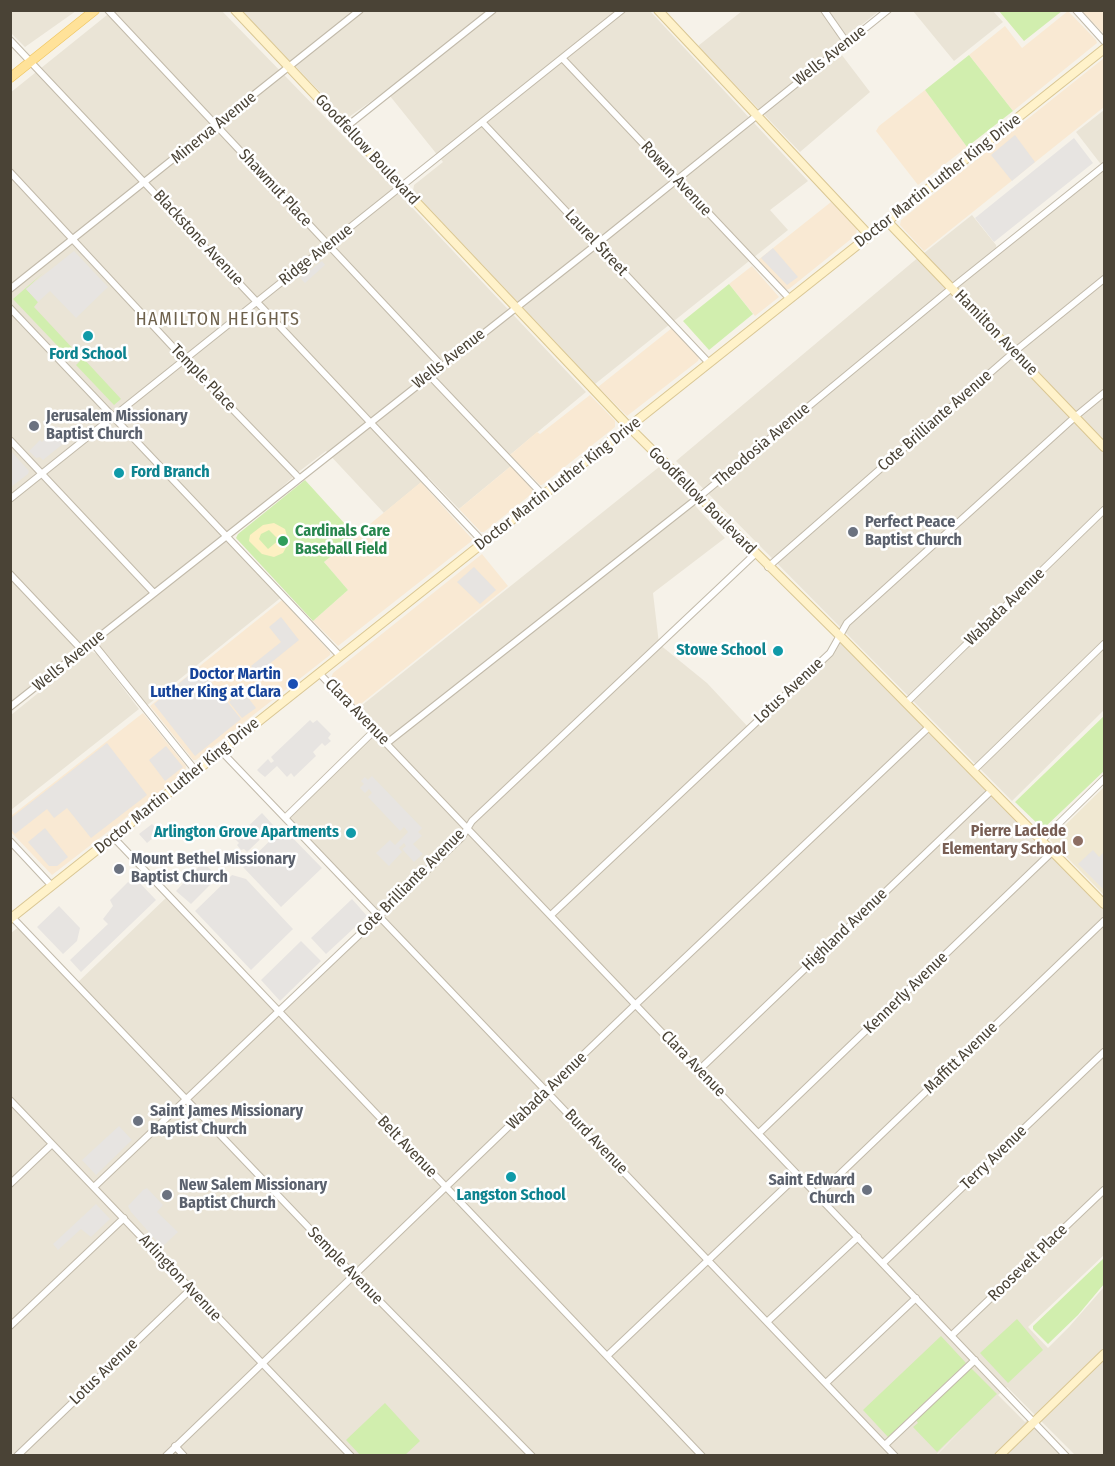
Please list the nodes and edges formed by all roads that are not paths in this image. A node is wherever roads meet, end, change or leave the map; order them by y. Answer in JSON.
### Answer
{"nodes":[{"id":1,"x":95,"y":10,"type":"edge"},
{"id":2,"x":108,"y":10,"type":"edge"},
{"id":3,"x":235,"y":10,"type":"edge"},
{"id":4,"x":360,"y":10,"type":"edge"},
{"id":5,"x":493,"y":10,"type":"edge"},
{"id":6,"x":622,"y":10,"type":"edge"},
{"id":7,"x":658,"y":10,"type":"edge"},
{"id":8,"x":824,"y":10,"type":"edge"},
{"id":9,"x":888,"y":10,"type":"edge"},
{"id":10,"x":1076,"y":10,"type":"edge"},
{"id":11,"x":10,"y":40,"type":"edge"},
{"id":12,"x":1104,"y":41,"type":"edge"},
{"id":13,"x":847,"y":43,"type":"junction"},
{"id":14,"x":1104,"y":48,"type":"edge"},
{"id":15,"x":563,"y":59,"type":"junction"},
{"id":16,"x":31,"y":61,"type":"junction"},
{"id":17,"x":289,"y":67,"type":"junction"},
{"id":18,"x":10,"y":78,"type":"edge"},
{"id":19,"x":756,"y":114,"type":"junction"},
{"id":20,"x":483,"y":123,"type":"junction"},
{"id":21,"x":217,"y":127,"type":"junction"},
{"id":22,"x":346,"y":127,"type":"junction"},
{"id":23,"x":1104,"y":166,"type":"edge"},
{"id":24,"x":10,"y":172,"type":"edge"},
{"id":25,"x":676,"y":179,"type":"junction"},
{"id":26,"x":146,"y":183,"type":"junction"},
{"id":27,"x":401,"y":188,"type":"junction"},
{"id":28,"x":888,"y":221,"type":"junction"},
{"id":29,"x":869,"y":235,"type":"junction"},
{"id":30,"x":73,"y":239,"type":"junction"},
{"id":31,"x":597,"y":244,"type":"junction"},
{"id":32,"x":328,"y":245,"type":"junction"},
{"id":33,"x":1104,"y":279,"type":"edge"},
{"id":34,"x":953,"y":287,"type":"junction"},
{"id":35,"x":10,"y":290,"type":"edge"},
{"id":36,"x":789,"y":298,"type":"junction"},
{"id":37,"x":257,"y":302,"type":"junction"},
{"id":38,"x":515,"y":307,"type":"junction"},
{"id":39,"x":10,"y":308,"type":"edge"},
{"id":40,"x":1014,"y":352,"type":"junction"},
{"id":41,"x":185,"y":360,"type":"junction"},
{"id":42,"x":709,"y":363,"type":"junction"},
{"id":43,"x":441,"y":365,"type":"junction"},
{"id":44,"x":429,"y":375,"type":"junction"},
{"id":45,"x":1104,"y":393,"type":"edge"},
{"id":46,"x":112,"y":416,"type":"junction"},
{"id":47,"x":1076,"y":416,"type":"junction"},
{"id":48,"x":370,"y":421,"type":"junction"},
{"id":49,"x":630,"y":428,"type":"junction"},
{"id":50,"x":10,"y":440,"type":"edge"},
{"id":51,"x":1104,"y":447,"type":"edge"},
{"id":52,"x":42,"y":474,"type":"junction"},
{"id":53,"x":299,"y":478,"type":"junction"},
{"id":54,"x":543,"y":495,"type":"junction"},
{"id":55,"x":699,"y":497,"type":"junction"},
{"id":56,"x":10,"y":499,"type":"edge"},
{"id":57,"x":1104,"y":510,"type":"edge"},
{"id":58,"x":227,"y":536,"type":"junction"},
{"id":59,"x":483,"y":542,"type":"junction"},
{"id":60,"x":755,"y":554,"type":"junction"},
{"id":61,"x":768,"y":567,"type":"junction"},
{"id":62,"x":10,"y":574,"type":"edge"},
{"id":63,"x":154,"y":593,"type":"junction"},
{"id":64,"x":839,"y":635,"type":"junction"},
{"id":65,"x":92,"y":642,"type":"junction"},
{"id":66,"x":1104,"y":644,"type":"edge"},
{"id":67,"x":82,"y":650,"type":"junction"},
{"id":68,"x":340,"y":656,"type":"junction"},
{"id":69,"x":319,"y":673,"type":"junction"},
{"id":70,"x":906,"y":703,"type":"junction"},
{"id":71,"x":11,"y":706,"type":"edge"},
{"id":72,"x":929,"y":727,"type":"junction"},
{"id":73,"x":375,"y":730,"type":"junction"},
{"id":74,"x":387,"y":743,"type":"junction"},
{"id":75,"x":221,"y":751,"type":"junction"},
{"id":76,"x":195,"y":770,"type":"junction"},
{"id":77,"x":973,"y":771,"type":"junction"},
{"id":78,"x":1104,"y":779,"type":"edge"},
{"id":79,"x":992,"y":790,"type":"junction"},
{"id":80,"x":285,"y":818,"type":"junction"},
{"id":81,"x":466,"y":828,"type":"junction"},
{"id":82,"x":113,"y":837,"type":"junction"},
{"id":83,"x":1042,"y":840,"type":"junction"},
{"id":84,"x":10,"y":841,"type":"edge"},
{"id":85,"x":1052,"y":852,"type":"junction"},
{"id":86,"x":51,"y":885,"type":"junction"},
{"id":87,"x":1104,"y":904,"type":"edge"},
{"id":88,"x":551,"y":915,"type":"junction"},
{"id":89,"x":380,"y":916,"type":"junction"},
{"id":90,"x":11,"y":918,"type":"edge"},
{"id":91,"x":1104,"y":921,"type":"edge"},
{"id":92,"x":635,"y":1005,"type":"junction"},
{"id":93,"x":278,"y":1012,"type":"junction"},
{"id":94,"x":1104,"y":1053,"type":"edge"},
{"id":95,"x":699,"y":1070,"type":"junction"},
{"id":96,"x":547,"y":1091,"type":"junction"},
{"id":97,"x":10,"y":1100,"type":"edge"},
{"id":98,"x":186,"y":1100,"type":"junction"},
{"id":99,"x":759,"y":1133,"type":"junction"},
{"id":100,"x":52,"y":1144,"type":"junction"},
{"id":101,"x":798,"y":1175,"type":"junction"},
{"id":102,"x":10,"y":1184,"type":"edge"},
{"id":103,"x":94,"y":1187,"type":"junction"},
{"id":104,"x":445,"y":1187,"type":"junction"},
{"id":105,"x":1104,"y":1190,"type":"edge"},
{"id":106,"x":818,"y":1195,"type":"junction"},
{"id":107,"x":124,"y":1218,"type":"junction"},
{"id":108,"x":858,"y":1237,"type":"junction"},
{"id":109,"x":709,"y":1261,"type":"junction"},
{"id":110,"x":883,"y":1263,"type":"junction"},
{"id":111,"x":354,"y":1275,"type":"junction"},
{"id":112,"x":191,"y":1289,"type":"junction"},
{"id":113,"x":915,"y":1298,"type":"junction"},
{"id":114,"x":768,"y":1321,"type":"junction"},
{"id":115,"x":10,"y":1326,"type":"edge"},
{"id":116,"x":952,"y":1335,"type":"junction"},
{"id":117,"x":1104,"y":1354,"type":"edge"},
{"id":118,"x":607,"y":1356,"type":"junction"},
{"id":119,"x":975,"y":1360,"type":"junction"},
{"id":120,"x":261,"y":1363,"type":"junction"},
{"id":121,"x":826,"y":1383,"type":"junction"},
{"id":122,"x":1034,"y":1422,"type":"junction"},
{"id":123,"x":885,"y":1445,"type":"junction"},
{"id":124,"x":176,"y":1446,"type":"junction"},
{"id":125,"x":17,"y":1455,"type":"edge"},
{"id":126,"x":166,"y":1455,"type":"edge"},
{"id":127,"x":184,"y":1455,"type":"edge"},
{"id":128,"x":351,"y":1455,"type":"edge"},
{"id":129,"x":532,"y":1455,"type":"edge"},
{"id":130,"x":702,"y":1455,"type":"edge"},
{"id":131,"x":895,"y":1455,"type":"edge"},
{"id":132,"x":999,"y":1455,"type":"edge"},
{"id":133,"x":1066,"y":1455,"type":"edge"}],
"edges":[{"from":1,"to":16,"type":"main road"},
{"from":2,"to":21,"type":"street","name":"Shawmut Place"},
{"from":3,"to":17,"type":"main road","name":"Goodfellow Boulevard"},
{"from":4,"to":17,"type":"street","name":"Minerva Avenue"},
{"from":5,"to":22,"type":"street"},
{"from":6,"to":15,"type":"street","name":"Ridge Avenue"},
{"from":7,"to":19,"type":"main road"},
{"from":8,"to":13,"type":"street"},
{"from":9,"to":13,"type":"street","name":"Wells Avenue"},
{"from":10,"to":12,"type":"street"},
{"from":11,"to":16,"type":"street","name":"Blackstone Avenue"},
{"from":13,"to":19,"type":"street","name":"Wells Avenue"},
{"from":14,"to":28,"type":"main road","name":"Doctor Martin Luther King Drive"},
{"from":15,"to":20,"type":"street","name":"Ridge Avenue"},
{"from":15,"to":25,"type":"street","name":"Rowan Avenue"},
{"from":16,"to":18,"type":"main road"},
{"from":16,"to":26,"type":"street","name":"Blackstone Avenue"},
{"from":17,"to":21,"type":"street","name":"Minerva Avenue"},
{"from":17,"to":22,"type":"main road","name":"Goodfellow Boulevard"},
{"from":19,"to":25,"type":"street","name":"Wells Avenue"},
{"from":19,"to":29,"type":"main road"},
{"from":20,"to":27,"type":"street","name":"Ridge Avenue"},
{"from":20,"to":31,"type":"street","name":"Laurel Street"},
{"from":21,"to":26,"type":"street","name":"Minerva Avenue"},
{"from":21,"to":32,"type":"street","name":"Shawmut Place"},
{"from":22,"to":27,"type":"main road","name":"Goodfellow Boulevard"},
{"from":23,"to":34,"type":"street","name":"Theodosia Avenue"},
{"from":24,"to":30,"type":"street","name":"Temple Place"},
{"from":25,"to":31,"type":"street","name":"Wells Avenue"},
{"from":25,"to":36,"type":"street","name":"Rowan Avenue"},
{"from":26,"to":30,"type":"street","name":"Minerva Avenue"},
{"from":26,"to":37,"type":"street","name":"Blackstone Avenue"},
{"from":27,"to":32,"type":"street","name":"Ridge Avenue"},
{"from":27,"to":38,"type":"main road","name":"Goodfellow Boulevard"},
{"from":28,"to":29,"type":"main road","name":"Doctor Martin Luther King Drive"},
{"from":28,"to":34,"type":"main road","name":"Hamilton Avenue"},
{"from":29,"to":36,"type":"main road","name":"Doctor Martin Luther King Drive"},
{"from":30,"to":35,"type":"street","name":"Minerva Avenue"},
{"from":30,"to":41,"type":"street","name":"Temple Place"},
{"from":31,"to":38,"type":"street","name":"Wells Avenue"},
{"from":31,"to":42,"type":"street","name":"Laurel Street"},
{"from":32,"to":37,"type":"street","name":"Ridge Avenue"},
{"from":32,"to":43,"type":"street","name":"Shawmut Place"},
{"from":33,"to":40,"type":"street","name":"Cote Brilliante Avenue"},
{"from":34,"to":40,"type":"main road","name":"Hamilton Avenue"},
{"from":34,"to":55,"type":"street","name":"Theodosia Avenue"},
{"from":36,"to":42,"type":"main road","name":"Doctor Martin Luther King Drive"},
{"from":37,"to":41,"type":"street","name":"Ridge Avenue"},
{"from":37,"to":48,"type":"street","name":"Blackstone Avenue"},
{"from":38,"to":43,"type":"street","name":"Wells Avenue"},
{"from":38,"to":49,"type":"main road","name":"Goodfellow Boulevard"},
{"from":39,"to":46,"type":"street","name":"Clara Avenue"},
{"from":40,"to":47,"type":"main road","name":"Hamilton Avenue"},
{"from":40,"to":61,"type":"street","name":"Cote Brilliante Avenue"},
{"from":41,"to":46,"type":"street","name":"Ridge Avenue"},
{"from":41,"to":53,"type":"street","name":"Temple Place"},
{"from":42,"to":49,"type":"main road","name":"Doctor Martin Luther King Drive"},
{"from":43,"to":44,"type":"street","name":"Wells Avenue"},
{"from":44,"to":48,"type":"street","name":"Wells Avenue"},
{"from":44,"to":54,"type":"street"},
{"from":45,"to":47,"type":"street","name":"Lotus Avenue"},
{"from":46,"to":52,"type":"street","name":"Ridge Avenue"},
{"from":46,"to":58,"type":"street","name":"Clara Avenue"},
{"from":47,"to":51,"type":"main road","name":"Hamilton Avenue"},
{"from":47,"to":64,"type":"street","name":"Lotus Avenue"},
{"from":48,"to":53,"type":"street","name":"Wells Avenue"},
{"from":48,"to":59,"type":"street","name":"Blackstone Avenue"},
{"from":49,"to":54,"type":"main road","name":"Doctor Martin Luther King Drive"},
{"from":49,"to":55,"type":"main road","name":"Goodfellow Boulevard"},
{"from":50,"to":52,"type":"street"},
{"from":52,"to":56,"type":"street","name":"Ridge Avenue"},
{"from":52,"to":63,"type":"street"},
{"from":53,"to":58,"type":"street","name":"Wells Avenue"},
{"from":54,"to":59,"type":"main road","name":"Doctor Martin Luther King Drive"},
{"from":55,"to":60,"type":"main road","name":"Goodfellow Boulevard"},
{"from":55,"to":74,"type":"street","name":"Theodosia Avenue"},
{"from":57,"to":70,"type":"street","name":"Wabada Avenue"},
{"from":58,"to":63,"type":"street","name":"Wells Avenue"},
{"from":58,"to":68,"type":"street","name":"Clara Avenue"},
{"from":59,"to":68,"type":"main road","name":"Doctor Martin Luther King Drive"},
{"from":60,"to":61,"type":"main road","name":"Goodfellow Boulevard"},
{"from":60,"to":81,"type":"street","name":"Cote Brilliante Avenue"},
{"from":61,"to":64,"type":"main road","name":"Goodfellow Boulevard"},
{"from":62,"to":67,"type":"street"},
{"from":63,"to":65,"type":"street","name":"Wells Avenue"},
{"from":64,"to":70,"type":"main road","name":"Goodfellow Boulevard"},
{"from":64,"to":88,"type":"street","name":"Lotus Avenue"},
{"from":65,"to":67,"type":"street","name":"Wells Avenue"},
{"from":65,"to":76,"type":"street"},
{"from":66,"to":77,"type":"street"},
{"from":67,"to":71,"type":"street","name":"Wells Avenue"},
{"from":68,"to":69,"type":"main road","name":"Doctor Martin Luther King Drive"},
{"from":69,"to":73,"type":"street","name":"Clara Avenue"},
{"from":69,"to":75,"type":"main road","name":"Doctor Martin Luther King Drive"},
{"from":70,"to":72,"type":"main road","name":"Goodfellow Boulevard"},
{"from":72,"to":77,"type":"main road","name":"Goodfellow Boulevard"},
{"from":72,"to":92,"type":"street","name":"Wabada Avenue"},
{"from":73,"to":74,"type":"street","name":"Clara Avenue"},
{"from":73,"to":80,"type":"street"},
{"from":74,"to":81,"type":"street","name":"Clara Avenue"},
{"from":75,"to":76,"type":"main road","name":"Doctor Martin Luther King Drive"},
{"from":75,"to":80,"type":"street","name":"Burd Avenue"},
{"from":76,"to":82,"type":"main road","name":"Doctor Martin Luther King Drive"},
{"from":77,"to":79,"type":"main road","name":"Goodfellow Boulevard"},
{"from":78,"to":83,"type":"street"},
{"from":79,"to":83,"type":"main road","name":"Goodfellow Boulevard"},
{"from":79,"to":95,"type":"street","name":"Highland Avenue"},
{"from":80,"to":89,"type":"street","name":"Burd Avenue"},
{"from":81,"to":88,"type":"street","name":"Clara Avenue"},
{"from":81,"to":89,"type":"street","name":"Cote Brilliante Avenue"},
{"from":82,"to":86,"type":"main road","name":"Doctor Martin Luther King Drive"},
{"from":82,"to":93,"type":"street","name":"Belt Avenue"},
{"from":83,"to":85,"type":"main road","name":"Goodfellow Boulevard"},
{"from":84,"to":86,"type":"street"},
{"from":85,"to":87,"type":"main road","name":"Goodfellow Boulevard"},
{"from":85,"to":99,"type":"street","name":"Kennerly Avenue"},
{"from":86,"to":90,"type":"main road","name":"Doctor Martin Luther King Drive"},
{"from":88,"to":92,"type":"street","name":"Clara Avenue"},
{"from":89,"to":93,"type":"street","name":"Cote Brilliante Avenue"},
{"from":89,"to":96,"type":"street","name":"Burd Avenue"},
{"from":90,"to":98,"type":"street","name":"Semple Avenue"},
{"from":91,"to":106,"type":"street","name":"Maffitt Avenue"},
{"from":92,"to":95,"type":"street","name":"Clara Avenue"},
{"from":92,"to":96,"type":"street","name":"Wabada Avenue"},
{"from":93,"to":98,"type":"street","name":"Cote Brilliante Avenue"},
{"from":93,"to":104,"type":"street","name":"Belt Avenue"},
{"from":94,"to":110,"type":"street","name":"Terry Avenue"},
{"from":95,"to":99,"type":"street","name":"Clara Avenue"},
{"from":96,"to":104,"type":"street","name":"Wabada Avenue"},
{"from":96,"to":109,"type":"street","name":"Burd Avenue"},
{"from":97,"to":100,"type":"street","name":"Arlington Avenue"},
{"from":98,"to":103,"type":"street","name":"Cote Brilliante Avenue"},
{"from":98,"to":111,"type":"street","name":"Semple Avenue"},
{"from":99,"to":101,"type":"street","name":"Clara Avenue"},
{"from":100,"to":102,"type":"street"},
{"from":100,"to":103,"type":"street","name":"Arlington Avenue"},
{"from":101,"to":106,"type":"street","name":"Clara Avenue"},
{"from":101,"to":109,"type":"street"},
{"from":103,"to":107,"type":"street","name":"Arlington Avenue"},
{"from":104,"to":111,"type":"street","name":"Wabada Avenue"},
{"from":104,"to":118,"type":"street","name":"Belt Avenue"},
{"from":105,"to":116,"type":"street","name":"Roosevelt Place"},
{"from":106,"to":108,"type":"street","name":"Clara Avenue"},
{"from":107,"to":112,"type":"street","name":"Arlington Avenue"},
{"from":107,"to":115,"type":"street"},
{"from":108,"to":110,"type":"street","name":"Clara Avenue"},
{"from":108,"to":114,"type":"street"},
{"from":109,"to":114,"type":"street","name":"Burd Avenue"},
{"from":109,"to":118,"type":"street"},
{"from":110,"to":113,"type":"street","name":"Clara Avenue"},
{"from":111,"to":120,"type":"street","name":"Wabada Avenue"},
{"from":111,"to":129,"type":"street","name":"Semple Avenue"},
{"from":112,"to":120,"type":"street","name":"Arlington Avenue"},
{"from":112,"to":125,"type":"street","name":"Lotus Avenue"},
{"from":113,"to":116,"type":"street","name":"Clara Avenue"},
{"from":113,"to":121,"type":"street"},
{"from":114,"to":121,"type":"street","name":"Burd Avenue"},
{"from":116,"to":119,"type":"street","name":"Clara Avenue"},
{"from":117,"to":122,"type":"main road"},
{"from":118,"to":130,"type":"street","name":"Belt Avenue"},
{"from":119,"to":122,"type":"street","name":"Clara Avenue"},
{"from":119,"to":123,"type":"street"},
{"from":120,"to":124,"type":"street","name":"Wabada Avenue"},
{"from":120,"to":128,"type":"street","name":"Arlington Avenue"},
{"from":121,"to":123,"type":"street","name":"Burd Avenue"},
{"from":122,"to":132,"type":"main road"},
{"from":122,"to":133,"type":"street","name":"Clara Avenue"},
{"from":123,"to":131,"type":"street","name":"Burd Avenue"},
{"from":124,"to":126,"type":"street","name":"Wabada Avenue"},
{"from":124,"to":127,"type":"street"}]}
